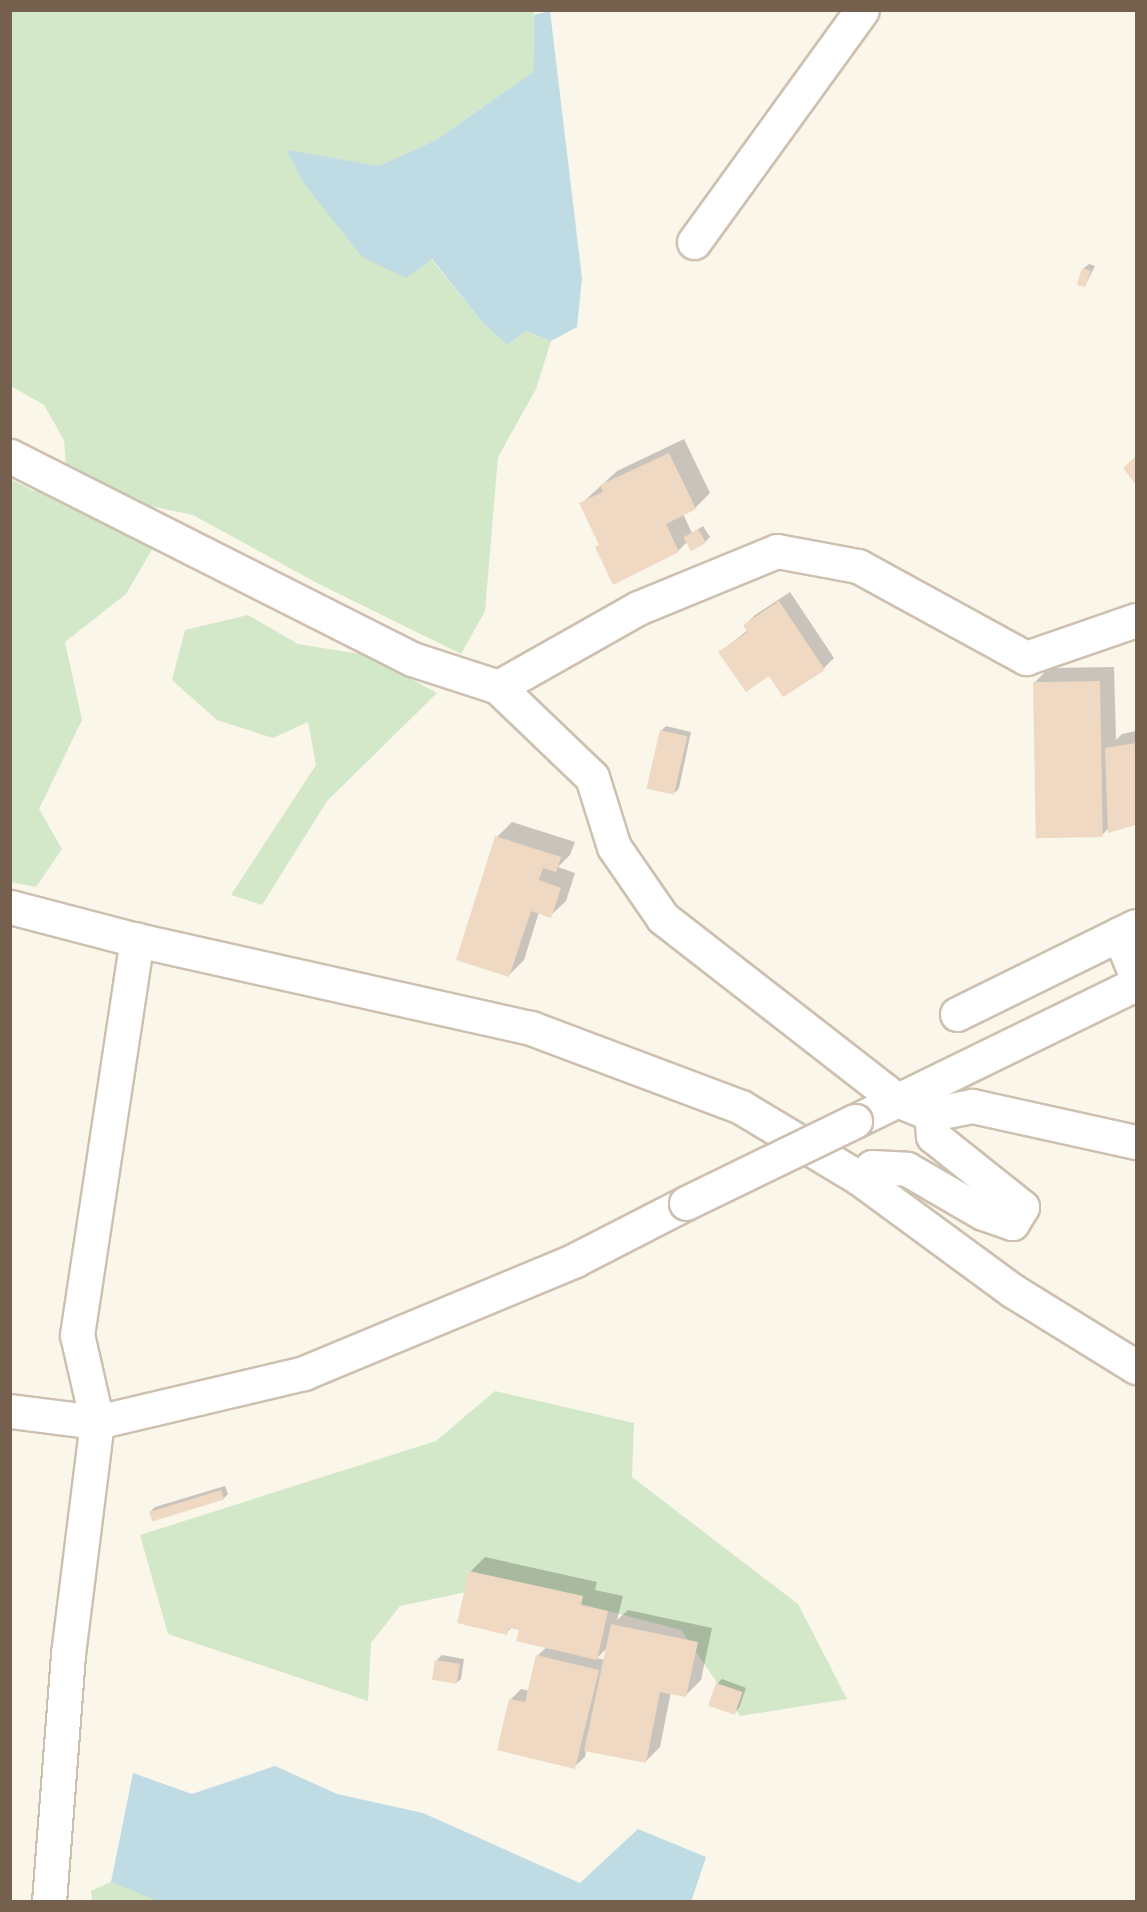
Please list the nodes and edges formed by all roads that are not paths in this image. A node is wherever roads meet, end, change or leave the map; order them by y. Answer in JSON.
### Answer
{"nodes":[{"id":1,"x":862,"y":10,"type":"edge"},
{"id":2,"x":694,"y":242,"type":"dead end"},
{"id":3,"x":10,"y":456,"type":"edge"},
{"id":4,"x":1137,"y":620,"type":"edge"},
{"id":5,"x":498,"y":687,"type":"junction"},
{"id":6,"x":10,"y":907,"type":"edge"},
{"id":7,"x":1128,"y":930,"type":"edge"},
{"id":8,"x":137,"y":940,"type":"junction"},
{"id":9,"x":1137,"y":975,"type":"edge"},
{"id":10,"x":1137,"y":984,"type":"edge"},
{"id":11,"x":957,"y":1014,"type":"dead end"},
{"id":12,"x":897,"y":1100,"type":"junction"},
{"id":13,"x":931,"y":1114,"type":"junction"},
{"id":14,"x":1137,"y":1142,"type":"edge"},
{"id":15,"x":859,"y":1178,"type":"junction"},
{"id":16,"x":1137,"y":1367,"type":"edge"},
{"id":17,"x":10,"y":1411,"type":"edge"},
{"id":18,"x":98,"y":1422,"type":"junction"},
{"id":19,"x":49,"y":1902,"type":"edge"}],
"edges":[{"from":1,"to":2,"type":"street"},
{"from":3,"to":5,"type":"street"},
{"from":4,"to":5,"type":"street"},
{"from":5,"to":12,"type":"street"},
{"from":6,"to":8,"type":"street"},
{"from":7,"to":9,"type":"street"},
{"from":7,"to":11,"type":"street"},
{"from":8,"to":15,"type":"street"},
{"from":8,"to":18,"type":"street"},
{"from":10,"to":12,"type":"street"},
{"from":12,"to":13,"type":"street"},
{"from":12,"to":18,"type":"street","bridge":true},
{"from":13,"to":14,"type":"street"},
{"from":13,"to":15,"type":"street"},
{"from":15,"to":16,"type":"street"},
{"from":17,"to":18,"type":"street"},
{"from":18,"to":19,"type":"street"}]}
